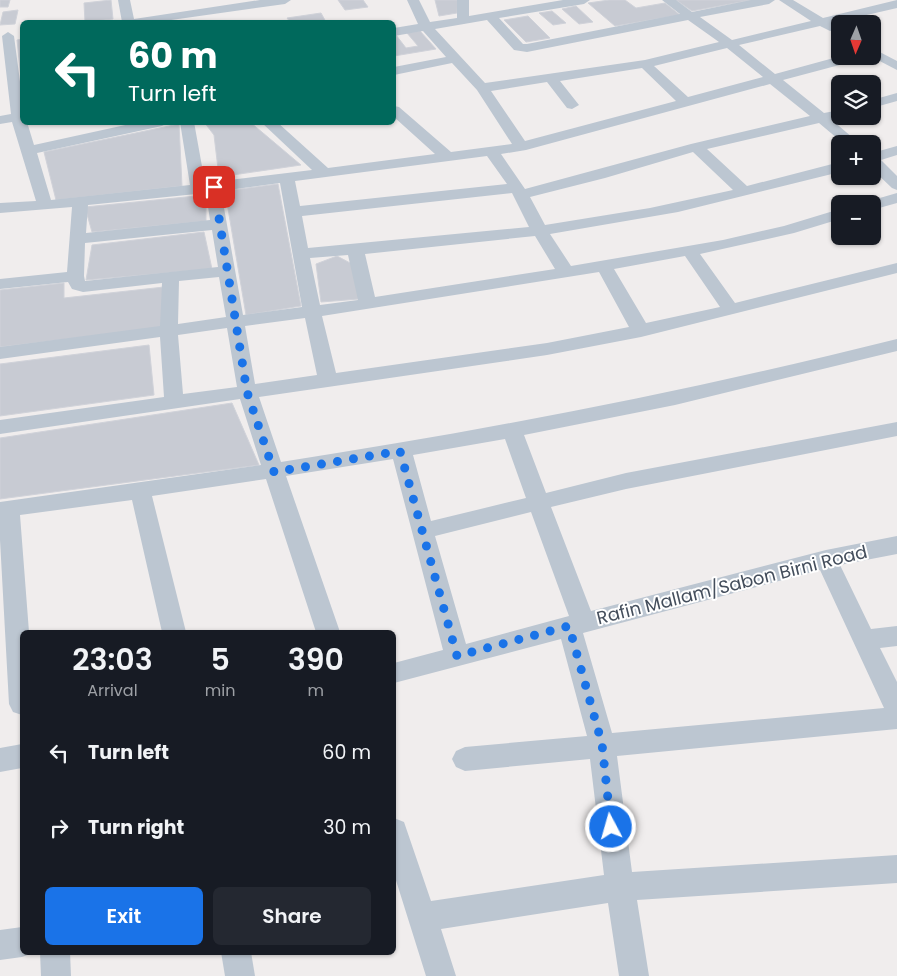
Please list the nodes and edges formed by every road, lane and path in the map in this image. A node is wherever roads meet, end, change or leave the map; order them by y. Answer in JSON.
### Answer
{"nodes":[{"id":1,"x":124,"y":0,"type":"edge"},
{"id":2,"x":285,"y":0,"type":"edge"},
{"id":3,"x":413,"y":0,"type":"edge"},
{"id":4,"x":464,"y":0,"type":"edge"},
{"id":5,"x":584,"y":0,"type":"edge"},
{"id":6,"x":668,"y":0,"type":"edge"},
{"id":7,"x":769,"y":0,"type":"edge"},
{"id":8,"x":785,"y":0,"type":"edge"},
{"id":9,"x":234,"y":4,"type":"edge"},
{"id":10,"x":897,"y":4,"type":"edge"},
{"id":11,"x":690,"y":16,"type":"junction"},
{"id":12,"x":491,"y":17,"type":"junction"},
{"id":13,"x":128,"y":20,"type":"edge"},
{"id":14,"x":146,"y":20,"type":"edge"},
{"id":15,"x":241,"y":20,"type":"edge"},
{"id":16,"x":463,"y":21,"type":"junction"},
{"id":17,"x":824,"y":23,"type":"junction"},
{"id":18,"x":426,"y":27,"type":"junction"},
{"id":19,"x":831,"y":27,"type":"edge"},
{"id":20,"x":396,"y":32,"type":"edge"},
{"id":21,"x":10,"y":36,"type":"edge"},
{"id":22,"x":731,"y":45,"type":"junction"},
{"id":23,"x":889,"y":48,"type":"dead end"},
{"id":24,"x":881,"y":50,"type":"edge"},
{"id":25,"x":551,"y":52,"type":"junction"},
{"id":26,"x":881,"y":57,"type":"edge"},
{"id":27,"x":454,"y":59,"type":"junction"},
{"id":28,"x":831,"y":63,"type":"edge"},
{"id":29,"x":645,"y":64,"type":"junction"},
{"id":30,"x":897,"y":66,"type":"edge"},
{"id":31,"x":396,"y":70,"type":"edge"},
{"id":32,"x":568,"y":76,"type":"junction"},
{"id":33,"x":551,"y":78,"type":"junction"},
{"id":34,"x":775,"y":79,"type":"junction"},
{"id":35,"x":482,"y":88,"type":"junction"},
{"id":36,"x":19,"y":91,"type":"edge"},
{"id":37,"x":0,"y":94,"type":"edge"},
{"id":38,"x":897,"y":97,"type":"edge"},
{"id":39,"x":881,"y":101,"type":"edge"},
{"id":40,"x":686,"y":103,"type":"junction"},
{"id":41,"x":572,"y":105,"type":"dead end"},
{"id":42,"x":396,"y":112,"type":"edge"},
{"id":43,"x":18,"y":117,"type":"junction"},
{"id":44,"x":831,"y":117,"type":"edge"},
{"id":45,"x":824,"y":119,"type":"junction"},
{"id":46,"x":0,"y":120,"type":"edge"},
{"id":47,"x":20,"y":122,"type":"edge"},
{"id":48,"x":21,"y":125,"type":"edge"},
{"id":49,"x":148,"y":125,"type":"edge"},
{"id":50,"x":189,"y":125,"type":"edge"},
{"id":51,"x":271,"y":125,"type":"edge"},
{"id":52,"x":843,"y":135,"type":"edge"},
{"id":53,"x":521,"y":147,"type":"junction"},
{"id":54,"x":696,"y":147,"type":"junction"},
{"id":55,"x":30,"y":150,"type":"junction"},
{"id":56,"x":897,"y":150,"type":"edge"},
{"id":57,"x":491,"y":151,"type":"junction"},
{"id":58,"x":447,"y":156,"type":"junction"},
{"id":59,"x":881,"y":156,"type":"edge"},
{"id":60,"x":881,"y":168,"type":"edge"},
{"id":61,"x":831,"y":169,"type":"edge"},
{"id":62,"x":323,"y":172,"type":"junction"},
{"id":63,"x":287,"y":178,"type":"junction"},
{"id":64,"x":897,"y":185,"type":"edge"},
{"id":65,"x":206,"y":188,"type":"junction"},
{"id":66,"x":519,"y":192,"type":"junction"},
{"id":67,"x":744,"y":192,"type":"junction"},
{"id":68,"x":897,"y":198,"type":"edge"},
{"id":69,"x":80,"y":201,"type":"junction"},
{"id":70,"x":881,"y":202,"type":"edge"},
{"id":71,"x":45,"y":205,"type":"junction"},
{"id":72,"x":0,"y":208,"type":"edge"},
{"id":73,"x":293,"y":212,"type":"junction"},
{"id":74,"x":831,"y":217,"type":"edge"},
{"id":75,"x":220,"y":224,"type":"junction"},
{"id":76,"x":539,"y":230,"type":"junction"},
{"id":77,"x":78,"y":239,"type":"junction"},
{"id":78,"x":355,"y":249,"type":"junction"},
{"id":79,"x":690,"y":251,"type":"junction"},
{"id":80,"x":301,"y":254,"type":"junction"},
{"id":81,"x":604,"y":266,"type":"junction"},
{"id":82,"x":897,"y":268,"type":"edge"},
{"id":83,"x":227,"y":271,"type":"junction"},
{"id":84,"x":566,"y":272,"type":"junction"},
{"id":85,"x":75,"y":276,"type":"junction"},
{"id":86,"x":171,"y":277,"type":"junction"},
{"id":87,"x":0,"y":284,"type":"edge"},
{"id":88,"x":368,"y":304,"type":"junction"},
{"id":89,"x":731,"y":310,"type":"junction"},
{"id":90,"x":312,"y":311,"type":"junction"},
{"id":91,"x":236,"y":323,"type":"junction"},
{"id":92,"x":168,"y":331,"type":"junction"},
{"id":93,"x":641,"y":331,"type":"junction"},
{"id":94,"x":897,"y":345,"type":"edge"},
{"id":95,"x":0,"y":353,"type":"edge"},
{"id":96,"x":328,"y":380,"type":"junction"},
{"id":97,"x":247,"y":392,"type":"junction"},
{"id":98,"x":174,"y":402,"type":"junction"},
{"id":99,"x":0,"y":427,"type":"edge"},
{"id":100,"x":897,"y":429,"type":"edge"},
{"id":101,"x":512,"y":430,"type":"junction"},
{"id":102,"x":400,"y":451,"type":"junction"},
{"id":103,"x":274,"y":472,"type":"junction"},
{"id":104,"x":140,"y":490,"type":"junction"},
{"id":105,"x":539,"y":504,"type":"junction"},
{"id":106,"x":5,"y":509,"type":"edge"},
{"id":107,"x":423,"y":531,"type":"junction"},
{"id":108,"x":897,"y":545,"type":"edge"},
{"id":109,"x":826,"y":560,"type":"junction"},
{"id":110,"x":576,"y":625,"type":"junction"},
{"id":111,"x":174,"y":630,"type":"edge"},
{"id":112,"x":327,"y":630,"type":"edge"},
{"id":113,"x":897,"y":636,"type":"edge"},
{"id":114,"x":864,"y":640,"type":"junction"},
{"id":115,"x":457,"y":656,"type":"junction"},
{"id":116,"x":396,"y":672,"type":"edge"},
{"id":117,"x":20,"y":681,"type":"edge"},
{"id":118,"x":897,"y":709,"type":"edge"},
{"id":119,"x":897,"y":718,"type":"edge"},
{"id":120,"x":602,"y":744,"type":"junction"},
{"id":121,"x":20,"y":756,"type":"edge"},
{"id":122,"x":465,"y":759,"type":"dead end"},
{"id":123,"x":0,"y":760,"type":"edge"},
{"id":124,"x":396,"y":837,"type":"edge"},
{"id":125,"x":897,"y":870,"type":"edge"},
{"id":126,"x":621,"y":887,"type":"junction"},
{"id":127,"x":422,"y":917,"type":"junction"},
{"id":128,"x":20,"y":942,"type":"edge"},
{"id":129,"x":0,"y":945,"type":"edge"},
{"id":130,"x":55,"y":955,"type":"edge"},
{"id":131,"x":236,"y":955,"type":"edge"},
{"id":132,"x":56,"y":976,"type":"edge"},
{"id":133,"x":240,"y":976,"type":"edge"},
{"id":134,"x":441,"y":976,"type":"edge"},
{"id":135,"x":634,"y":976,"type":"edge"}],
"edges":[{"from":1,"to":13,"type":"street"},
{"from":2,"to":9,"type":"street"},
{"from":3,"to":18,"type":"street"},
{"from":4,"to":16,"type":"street"},
{"from":5,"to":12,"type":"street"},
{"from":6,"to":11,"type":"street"},
{"from":7,"to":11,"type":"street"},
{"from":8,"to":17,"type":"street"},
{"from":9,"to":14,"type":"street"},
{"from":9,"to":15,"type":"street"},
{"from":10,"to":17,"type":"street"},
{"from":11,"to":22,"type":"street"},
{"from":11,"to":25,"type":"street"},
{"from":12,"to":16,"type":"street"},
{"from":12,"to":25,"type":"street"},
{"from":16,"to":18,"type":"street"},
{"from":17,"to":19,"type":"street"},
{"from":17,"to":22,"type":"street"},
{"from":18,"to":20,"type":"street"},
{"from":18,"to":27,"type":"street"},
{"from":21,"to":36,"type":"street"},
{"from":22,"to":29,"type":"street"},
{"from":22,"to":34,"type":"street"},
{"from":23,"to":24,"type":"street"},
{"from":25,"to":32,"type":"street"},
{"from":26,"to":30,"type":"street"},
{"from":27,"to":31,"type":"street"},
{"from":27,"to":35,"type":"street"},
{"from":28,"to":34,"type":"street"},
{"from":29,"to":32,"type":"street"},
{"from":29,"to":40,"type":"street"},
{"from":32,"to":33,"type":"street"},
{"from":33,"to":35,"type":"street"},
{"from":33,"to":41,"type":"street"},
{"from":34,"to":40,"type":"street"},
{"from":34,"to":45,"type":"street"},
{"from":35,"to":53,"type":"street"},
{"from":36,"to":37,"type":"street"},
{"from":36,"to":43,"type":"street"},
{"from":38,"to":39,"type":"street"},
{"from":40,"to":53,"type":"street"},
{"from":42,"to":58,"type":"street"},
{"from":43,"to":46,"type":"street"},
{"from":43,"to":47,"type":"street"},
{"from":44,"to":45,"type":"street"},
{"from":45,"to":52,"type":"street"},
{"from":45,"to":54,"type":"street"},
{"from":48,"to":55,"type":"street"},
{"from":49,"to":55,"type":"street"},
{"from":50,"to":65,"type":"street"},
{"from":51,"to":62,"type":"street"},
{"from":53,"to":57,"type":"street"},
{"from":54,"to":66,"type":"street"},
{"from":54,"to":67,"type":"street"},
{"from":55,"to":71,"type":"street"},
{"from":56,"to":59,"type":"street"},
{"from":57,"to":58,"type":"street"},
{"from":57,"to":66,"type":"street"},
{"from":58,"to":62,"type":"street"},
{"from":60,"to":64,"type":"street"},
{"from":61,"to":67,"type":"street"},
{"from":62,"to":63,"type":"street"},
{"from":63,"to":65,"type":"street"},
{"from":63,"to":73,"type":"street"},
{"from":65,"to":69,"type":"street"},
{"from":65,"to":75,"type":"street"},
{"from":66,"to":73,"type":"street"},
{"from":66,"to":76,"type":"street"},
{"from":67,"to":76,"type":"street"},
{"from":68,"to":70,"type":"street"},
{"from":69,"to":71,"type":"street"},
{"from":69,"to":77,"type":"street"},
{"from":71,"to":72,"type":"street"},
{"from":73,"to":80,"type":"street"},
{"from":74,"to":79,"type":"street"},
{"from":75,"to":77,"type":"street"},
{"from":75,"to":83,"type":"street"},
{"from":76,"to":78,"type":"street"},
{"from":76,"to":84,"type":"street"},
{"from":77,"to":85,"type":"street"},
{"from":78,"to":80,"type":"street"},
{"from":78,"to":88,"type":"street"},
{"from":79,"to":81,"type":"street"},
{"from":79,"to":89,"type":"street"},
{"from":80,"to":90,"type":"street"},
{"from":81,"to":84,"type":"street"},
{"from":81,"to":93,"type":"street"},
{"from":82,"to":89,"type":"street"},
{"from":83,"to":86,"type":"street"},
{"from":83,"to":91,"type":"street"},
{"from":84,"to":88,"type":"street"},
{"from":85,"to":86,"type":"street"},
{"from":85,"to":87,"type":"street"},
{"from":86,"to":92,"type":"street"},
{"from":88,"to":90,"type":"street"},
{"from":89,"to":93,"type":"street"},
{"from":90,"to":91,"type":"street"},
{"from":90,"to":96,"type":"street"},
{"from":91,"to":92,"type":"street"},
{"from":91,"to":97,"type":"street"},
{"from":92,"to":95,"type":"street"},
{"from":92,"to":98,"type":"street"},
{"from":93,"to":96,"type":"street"},
{"from":94,"to":101,"type":"street"},
{"from":96,"to":97,"type":"street"},
{"from":97,"to":98,"type":"street"},
{"from":97,"to":103,"type":"street"},
{"from":98,"to":99,"type":"street"},
{"from":100,"to":105,"type":"street"},
{"from":101,"to":102,"type":"street"},
{"from":101,"to":105,"type":"street"},
{"from":102,"to":103,"type":"street"},
{"from":102,"to":107,"type":"street"},
{"from":103,"to":104,"type":"street"},
{"from":103,"to":112,"type":"street"},
{"from":104,"to":106,"type":"street"},
{"from":104,"to":111,"type":"street"},
{"from":105,"to":107,"type":"street"},
{"from":105,"to":110,"type":"street"},
{"from":106,"to":117,"type":"street"},
{"from":107,"to":115,"type":"street"},
{"from":108,"to":109,"type":"street","name":"Rafin Mallam/Sabon Birni Road"},
{"from":109,"to":110,"type":"street","name":"Rafin Mallam/Sabon Birni Road"},
{"from":109,"to":114,"type":"street"},
{"from":110,"to":115,"type":"street","name":"Rafin Mallam/Sabon Birni Road"},
{"from":110,"to":120,"type":"street"},
{"from":113,"to":114,"type":"street"},
{"from":114,"to":118,"type":"street"},
{"from":115,"to":116,"type":"street","name":"Rafin Mallam/Sabon Birni Road"},
{"from":119,"to":120,"type":"street"},
{"from":120,"to":122,"type":"street"},
{"from":120,"to":126,"type":"street"},
{"from":121,"to":123,"type":"street"},
{"from":124,"to":127,"type":"street"},
{"from":125,"to":126,"type":"street"},
{"from":126,"to":127,"type":"street"},
{"from":126,"to":135,"type":"street"},
{"from":127,"to":134,"type":"street"},
{"from":128,"to":129,"type":"street"},
{"from":130,"to":132,"type":"street"},
{"from":131,"to":133,"type":"street"}]}
